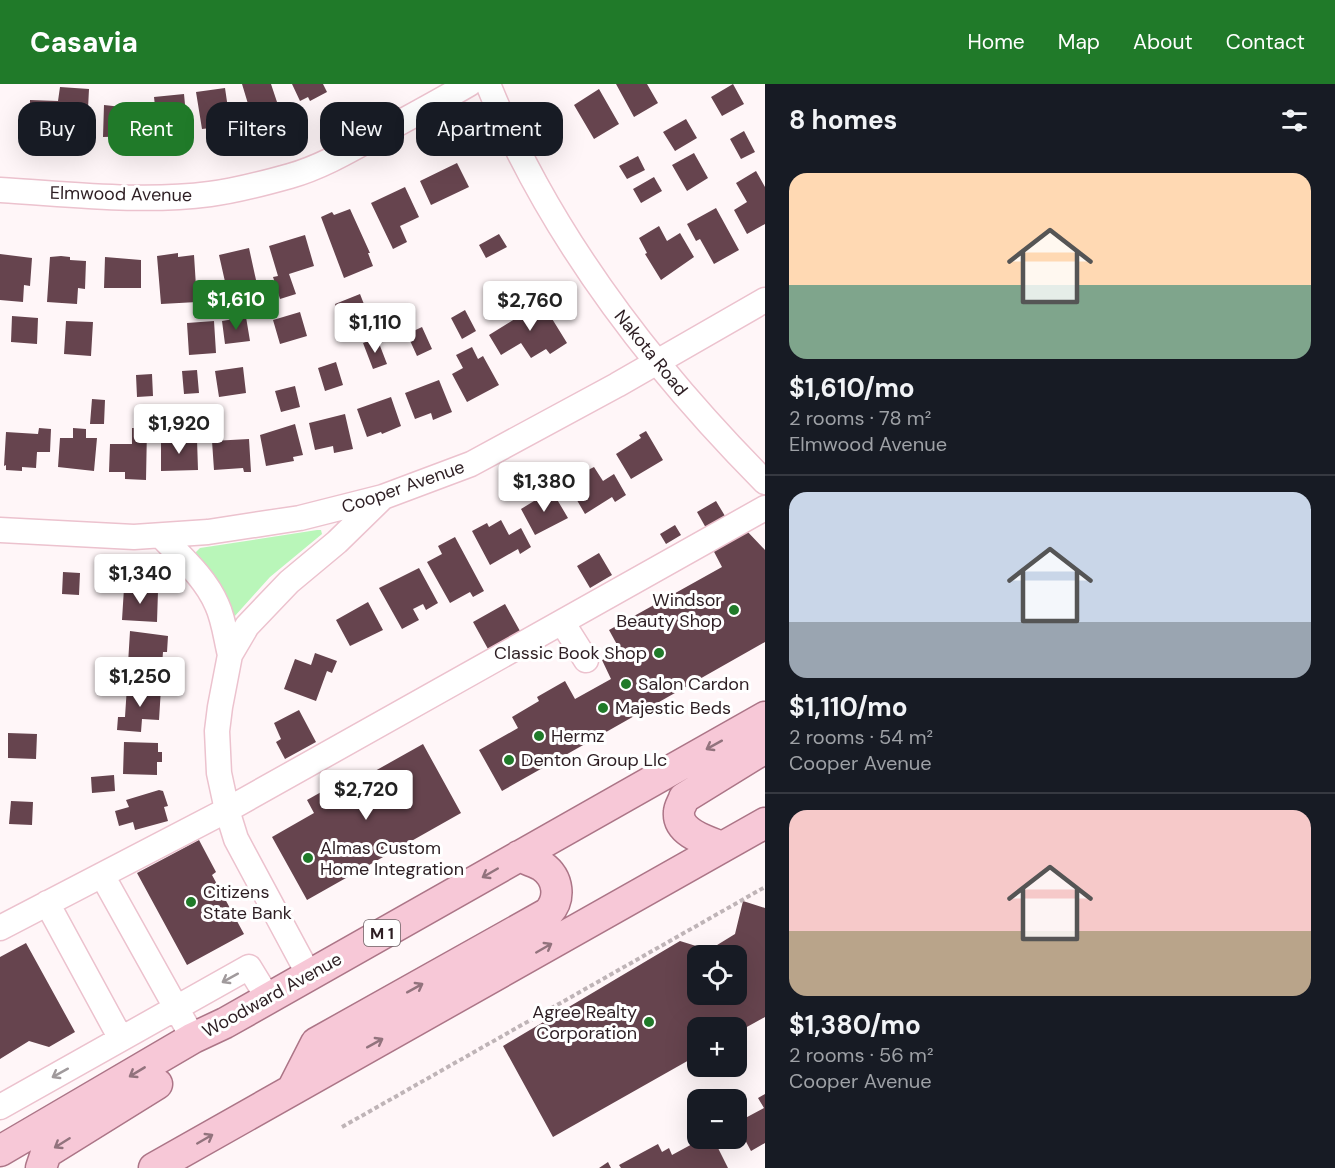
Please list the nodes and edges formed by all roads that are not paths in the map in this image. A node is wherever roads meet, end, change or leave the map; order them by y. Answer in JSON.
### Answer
{"nodes":[{"id":1,"x":469,"y":84,"type":"edge"},
{"id":2,"x":488,"y":84,"type":"edge"},
{"id":3,"x":0,"y":190,"type":"edge"},
{"id":4,"x":765,"y":300,"type":"edge"},
{"id":5,"x":656,"y":363,"type":"junction"},
{"id":6,"x":765,"y":482,"type":"edge"},
{"id":7,"x":383,"y":498,"type":"junction"},
{"id":8,"x":765,"y":508,"type":"edge"},
{"id":9,"x":0,"y":530,"type":"edge"},
{"id":10,"x":160,"y":536,"type":"junction"},
{"id":11,"x":562,"y":622,"type":"junction"},
{"id":12,"x":230,"y":655,"type":"junction"},
{"id":13,"x":586,"y":660,"type":"dead end"},
{"id":14,"x":765,"y":717,"type":"edge"},
{"id":15,"x":765,"y":748,"type":"edge"},
{"id":16,"x":227,"y":810,"type":"junction"},
{"id":17,"x":765,"y":823,"type":"edge"},
{"id":18,"x":722,"y":847,"type":"junction"},
{"id":19,"x":519,"y":856,"type":"junction"},
{"id":20,"x":102,"y":875,"type":"junction"},
{"id":21,"x":47,"y":903,"type":"junction"},
{"id":22,"x":0,"y":928,"type":"edge"},
{"id":23,"x":309,"y":975,"type":"junction"},
{"id":24,"x":268,"y":998,"type":"junction"},
{"id":25,"x":177,"y":1007,"type":"junction"},
{"id":26,"x":225,"y":1023,"type":"junction"},
{"id":27,"x":193,"y":1038,"type":"junction"},
{"id":28,"x":121,"y":1039,"type":"junction"},
{"id":29,"x":293,"y":1088,"type":"junction"},
{"id":30,"x":0,"y":1107,"type":"edge"},
{"id":31,"x":0,"y":1151,"type":"edge"},
{"id":32,"x":41,"y":1168,"type":"edge"},
{"id":33,"x":154,"y":1168,"type":"edge"}],
"edges":[{"from":1,"to":3,"type":"street","name":"Elmwood Avenue"},
{"from":2,"to":5,"type":"street","name":"Nakota Road"},
{"from":4,"to":5,"type":"street","name":"Cooper Avenue"},
{"from":5,"to":6,"type":"street","name":"Nakota Road"},
{"from":5,"to":7,"type":"street","name":"Cooper Avenue"},
{"from":7,"to":10,"type":"street","name":"Cooper Avenue"},
{"from":7,"to":12,"type":"street"},
{"from":8,"to":11,"type":"street"},
{"from":9,"to":10,"type":"street","name":"Cooper Avenue"},
{"from":10,"to":12,"type":"street"},
{"from":11,"to":13,"type":"street"},
{"from":11,"to":16,"type":"street"},
{"from":12,"to":16,"type":"street"},
{"from":14,"to":19,"type":"main road","name":"Woodward Avenue","number":"M 1","one_way":true},
{"from":15,"to":18,"type":"main road"},
{"from":16,"to":20,"type":"street"},
{"from":16,"to":23,"type":"street"},
{"from":17,"to":18,"type":"main road"},
{"from":29,"to":18,"type":"main road","one_way":true},
{"from":19,"to":23,"type":"main road","name":"Woodward Avenue","number":"M 1","one_way":true},
{"from":29,"to":19,"type":"main road","one_way":true},
{"from":20,"to":21,"type":"street"},
{"from":20,"to":25,"type":"street"},
{"from":21,"to":22,"type":"street"},
{"from":21,"to":28,"type":"street"},
{"from":23,"to":24,"type":"main road","name":"Woodward Avenue","number":"M 1"},
{"from":24,"to":25,"type":"street","one_way":true},
{"from":24,"to":26,"type":"main road","name":"Woodward Avenue","number":"M 1"},
{"from":25,"to":27,"type":"street"},
{"from":25,"to":28,"type":"street"},
{"from":26,"to":27,"type":"main road","name":"Woodward Avenue","number":"M 1"},
{"from":26,"to":32,"type":"main road","one_way":true},
{"from":27,"to":31,"type":"main road","name":"Woodward Avenue","number":"M 1","one_way":true},
{"from":28,"to":30,"type":"street","one_way":true},
{"from":33,"to":29,"type":"main road","one_way":true}]}
